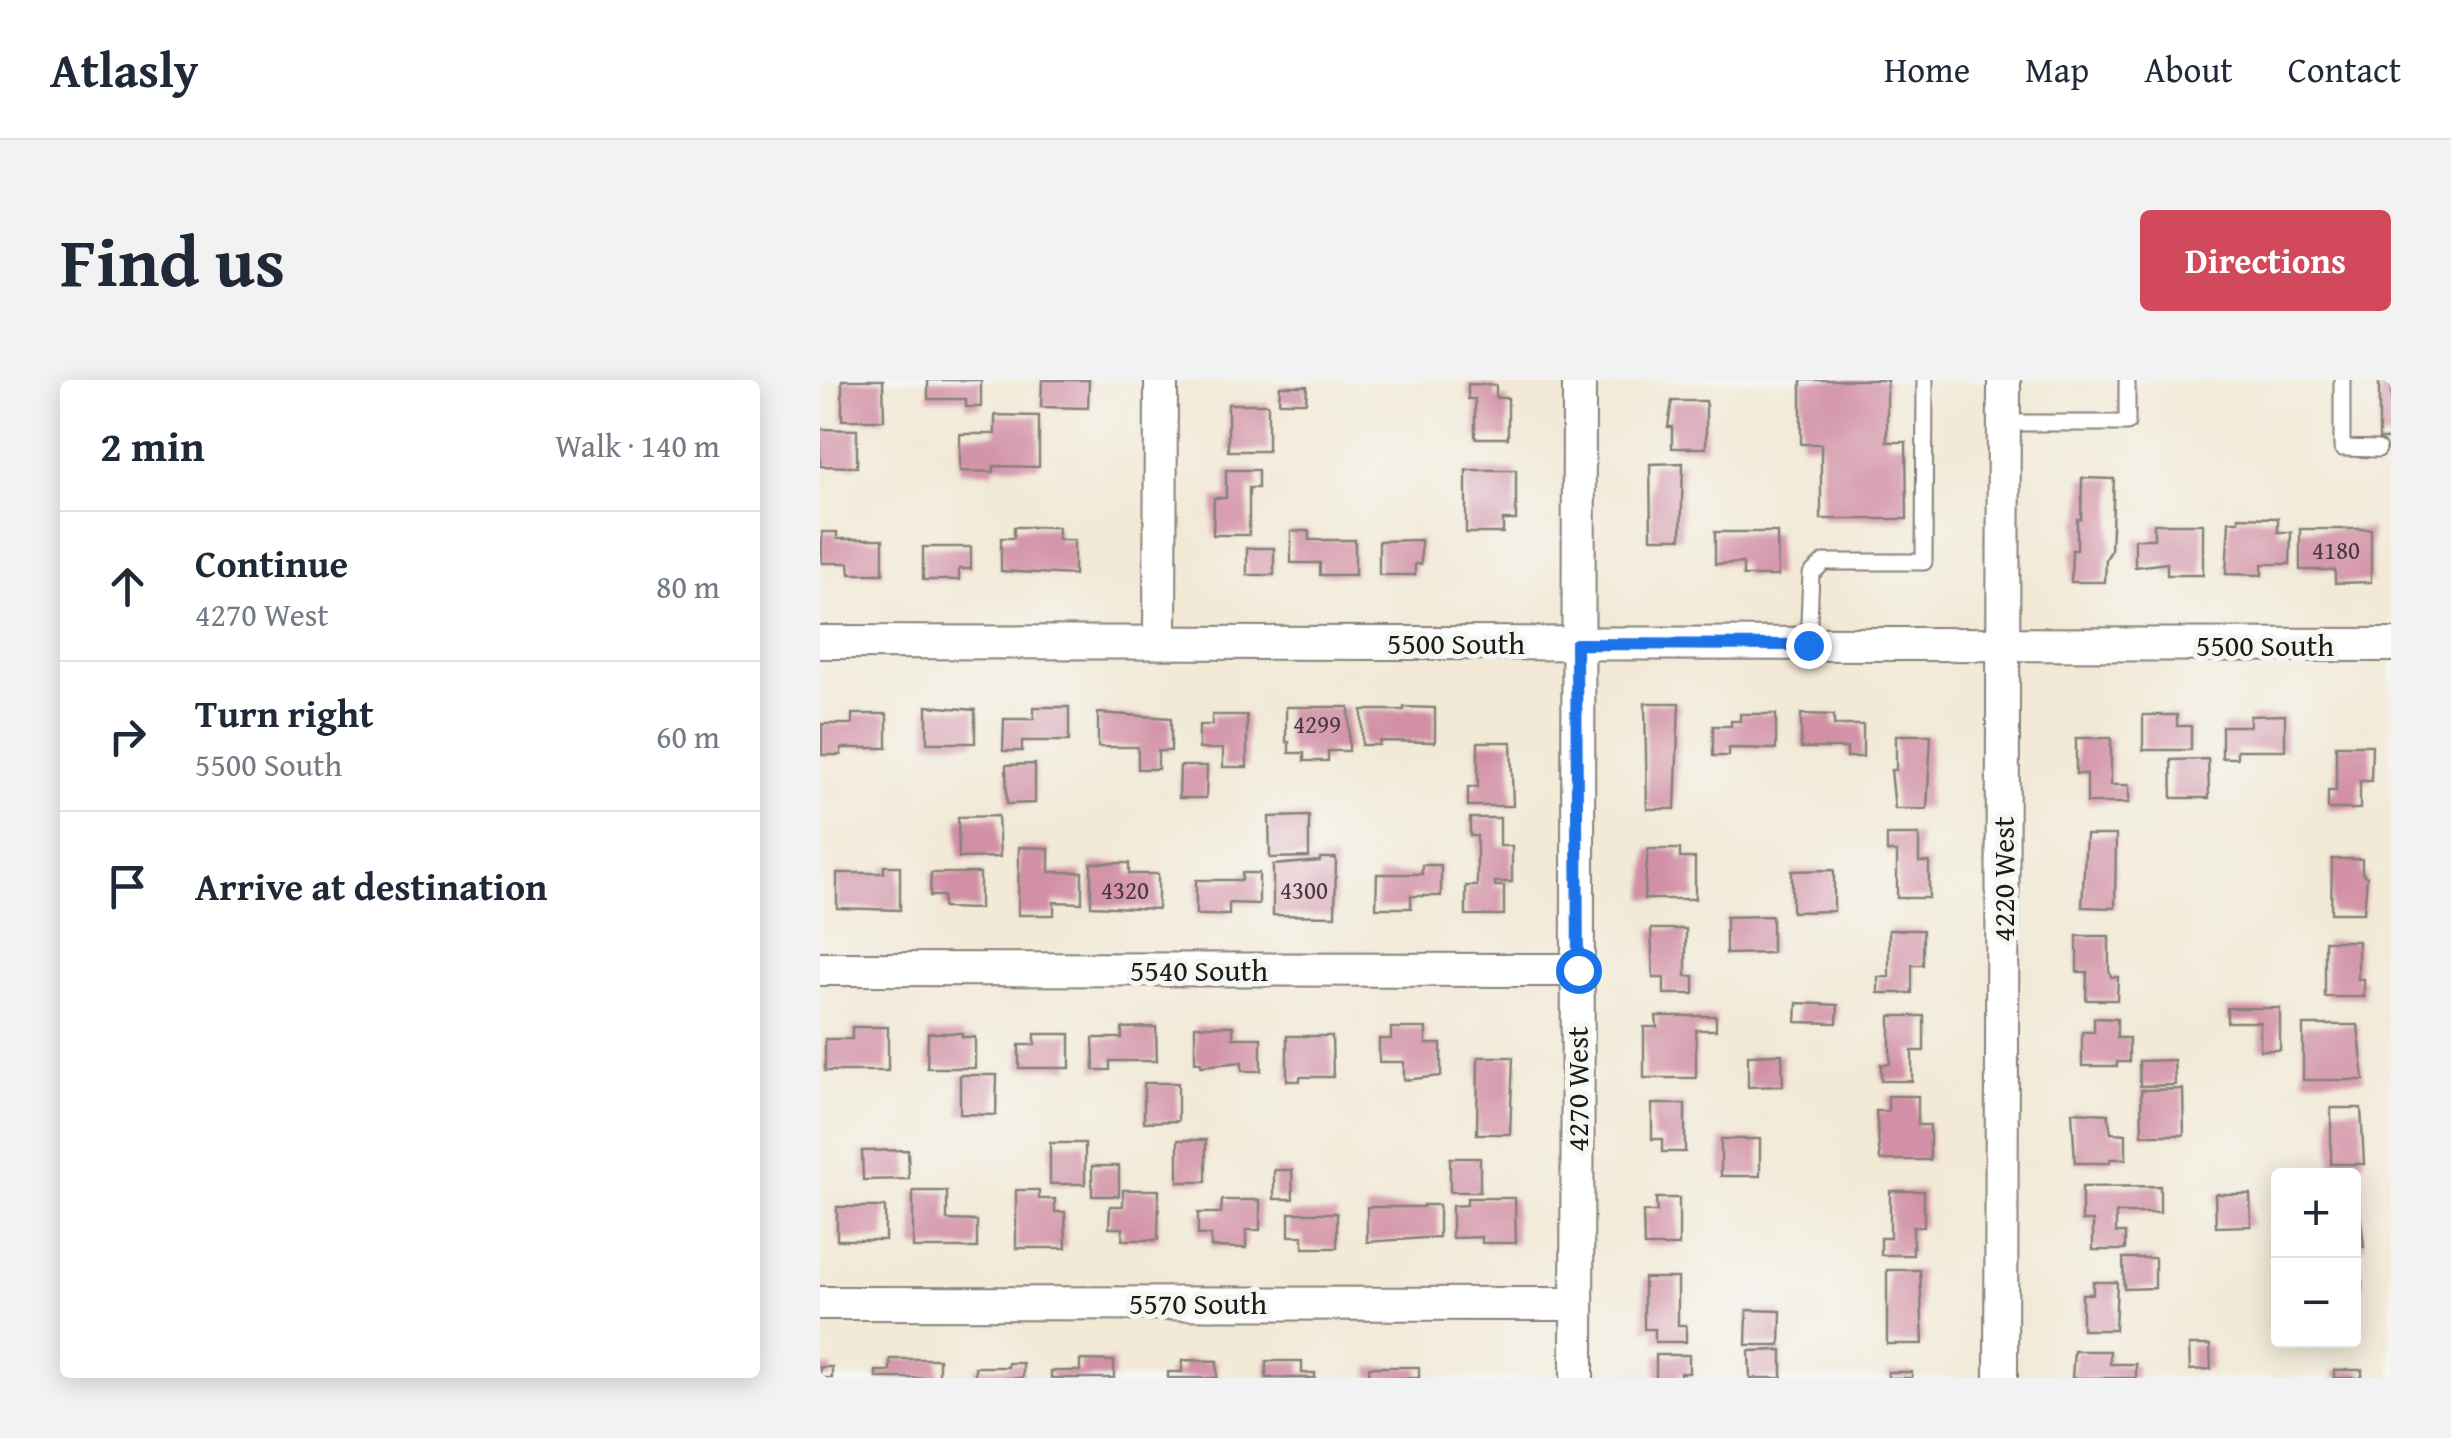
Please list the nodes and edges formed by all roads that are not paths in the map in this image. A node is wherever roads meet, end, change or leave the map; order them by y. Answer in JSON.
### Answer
{"nodes":[{"id":1,"x":1162,"y":380,"type":"edge"},
{"id":2,"x":1579,"y":380,"type":"edge"},
{"id":3,"x":1925,"y":380,"type":"edge"},
{"id":4,"x":2004,"y":380,"type":"edge"},
{"id":5,"x":2127,"y":380,"type":"edge"},
{"id":6,"x":2342,"y":380,"type":"edge"},
{"id":7,"x":2004,"y":423,"type":"junction"},
{"id":8,"x":2378,"y":449,"type":"dead end"},
{"id":9,"x":820,"y":642,"type":"edge"},
{"id":10,"x":1160,"y":642,"type":"junction"},
{"id":11,"x":1576,"y":644,"type":"junction"},
{"id":12,"x":1808,"y":645,"type":"junction"},
{"id":13,"x":2391,"y":645,"type":"edge"},
{"id":14,"x":2004,"y":646,"type":"junction"},
{"id":15,"x":820,"y":970,"type":"edge"},
{"id":16,"x":1578,"y":970,"type":"junction"},
{"id":17,"x":820,"y":1303,"type":"edge"},
{"id":18,"x":1576,"y":1304,"type":"junction"},
{"id":19,"x":1577,"y":1378,"type":"edge"},
{"id":20,"x":2001,"y":1378,"type":"edge"}],
"edges":[{"from":1,"to":10,"type":"street"},
{"from":2,"to":11,"type":"street","name":"4270 West"},
{"from":3,"to":12,"type":"lane"},
{"from":4,"to":7,"type":"street","name":"4220 West"},
{"from":5,"to":7,"type":"lane"},
{"from":6,"to":8,"type":"lane"},
{"from":7,"to":14,"type":"street","name":"4220 West"},
{"from":9,"to":10,"type":"street","name":"5500 South"},
{"from":10,"to":11,"type":"street","name":"5500 South"},
{"from":11,"to":12,"type":"street","name":"5500 South"},
{"from":11,"to":16,"type":"street","name":"4270 West"},
{"from":12,"to":14,"type":"street","name":"5500 South"},
{"from":13,"to":14,"type":"street","name":"5500 South"},
{"from":14,"to":20,"type":"street","name":"4220 West"},
{"from":15,"to":16,"type":"street","name":"5540 South"},
{"from":16,"to":18,"type":"street","name":"4270 West"},
{"from":17,"to":18,"type":"street","name":"5570 South"},
{"from":18,"to":19,"type":"street","name":"4270 West"}]}
